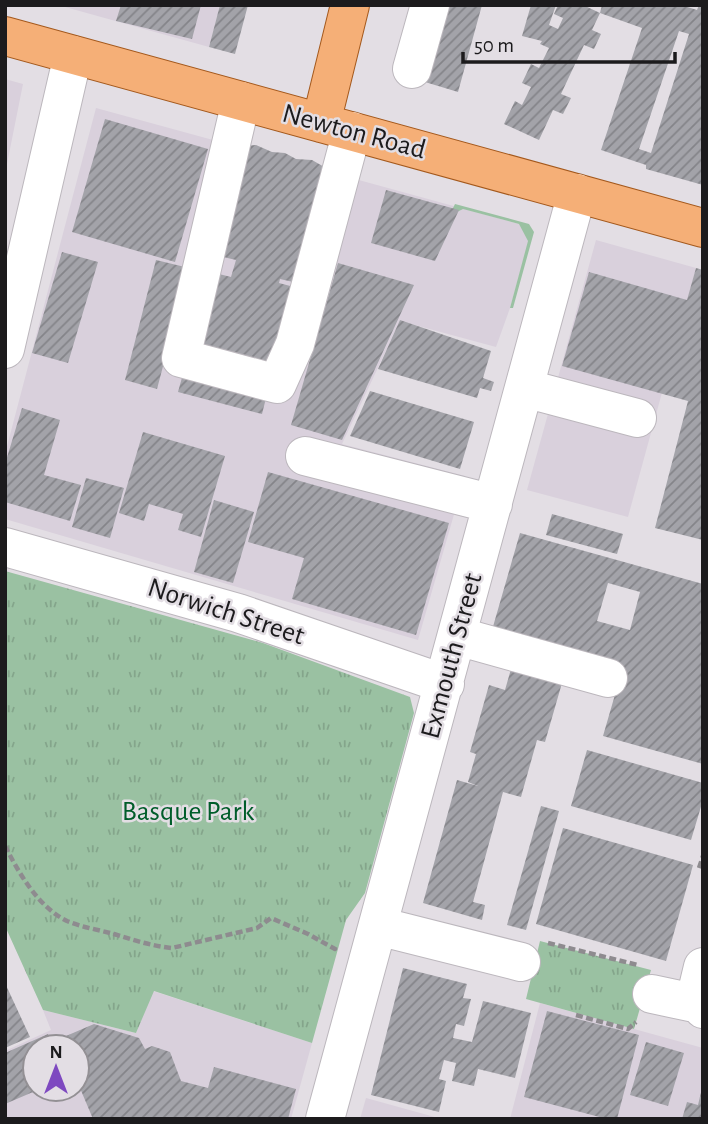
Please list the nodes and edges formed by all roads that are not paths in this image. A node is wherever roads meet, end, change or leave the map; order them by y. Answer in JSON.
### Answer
{"nodes":[{"id":1,"x":350,"y":5,"type":"edge"},
{"id":2,"x":430,"y":5,"type":"edge"},
{"id":3,"x":5,"y":36,"type":"edge"},
{"id":4,"x":73,"y":55,"type":"junction"},
{"id":5,"x":412,"y":69,"type":"dead end"},
{"id":6,"x":241,"y":101,"type":"junction"},
{"id":7,"x":336,"y":127,"type":"junction"},
{"id":8,"x":577,"y":193,"type":"junction"},
{"id":9,"x":21,"y":208,"type":"edge"},
{"id":10,"x":703,"y":228,"type":"edge"},
{"id":11,"x":5,"y":349,"type":"edge"},
{"id":12,"x":524,"y":388,"type":"junction"},
{"id":13,"x":637,"y":418,"type":"dead end"},
{"id":14,"x":305,"y":456,"type":"dead end"},
{"id":15,"x":493,"y":504,"type":"junction"},
{"id":16,"x":5,"y":547,"type":"edge"},
{"id":17,"x":451,"y":660,"type":"junction"},
{"id":18,"x":504,"y":673,"type":"dead end"},
{"id":19,"x":608,"y":678,"type":"dead end"},
{"id":20,"x":378,"y":926,"type":"junction"},
{"id":21,"x":534,"y":952,"type":"road end"},
{"id":22,"x":701,"y":993,"type":"edge"},
{"id":23,"x":644,"y":995,"type":"road end"},
{"id":24,"x":325,"y":1119,"type":"edge"}],
"edges":[{"from":1,"to":7,"type":"main road"},
{"from":2,"to":5,"type":"street"},
{"from":3,"to":4,"type":"main road","name":"Newton Road"},
{"from":4,"to":6,"type":"main road","name":"Newton Road"},
{"from":4,"to":9,"type":"street"},
{"from":6,"to":7,"type":"main road","name":"Newton Road"},
{"from":6,"to":7,"type":"street"},
{"from":7,"to":8,"type":"main road","name":"Newton Road"},
{"from":8,"to":10,"type":"main road","name":"Newton Road"},
{"from":8,"to":12,"type":"street","name":"Exmouth Street"},
{"from":9,"to":11,"type":"street"},
{"from":12,"to":13,"type":"street"},
{"from":12,"to":15,"type":"street","name":"Exmouth Street"},
{"from":14,"to":15,"type":"street"},
{"from":15,"to":17,"type":"street","name":"Exmouth Street"},
{"from":16,"to":17,"type":"street","name":"Norwich Street"},
{"from":17,"to":18,"type":"street"},
{"from":17,"to":19,"type":"street"},
{"from":17,"to":20,"type":"street","name":"Exmouth Street"},
{"from":20,"to":21,"type":"street"},
{"from":20,"to":24,"type":"street","name":"Exmouth Street"},
{"from":22,"to":23,"type":"street"}]}
